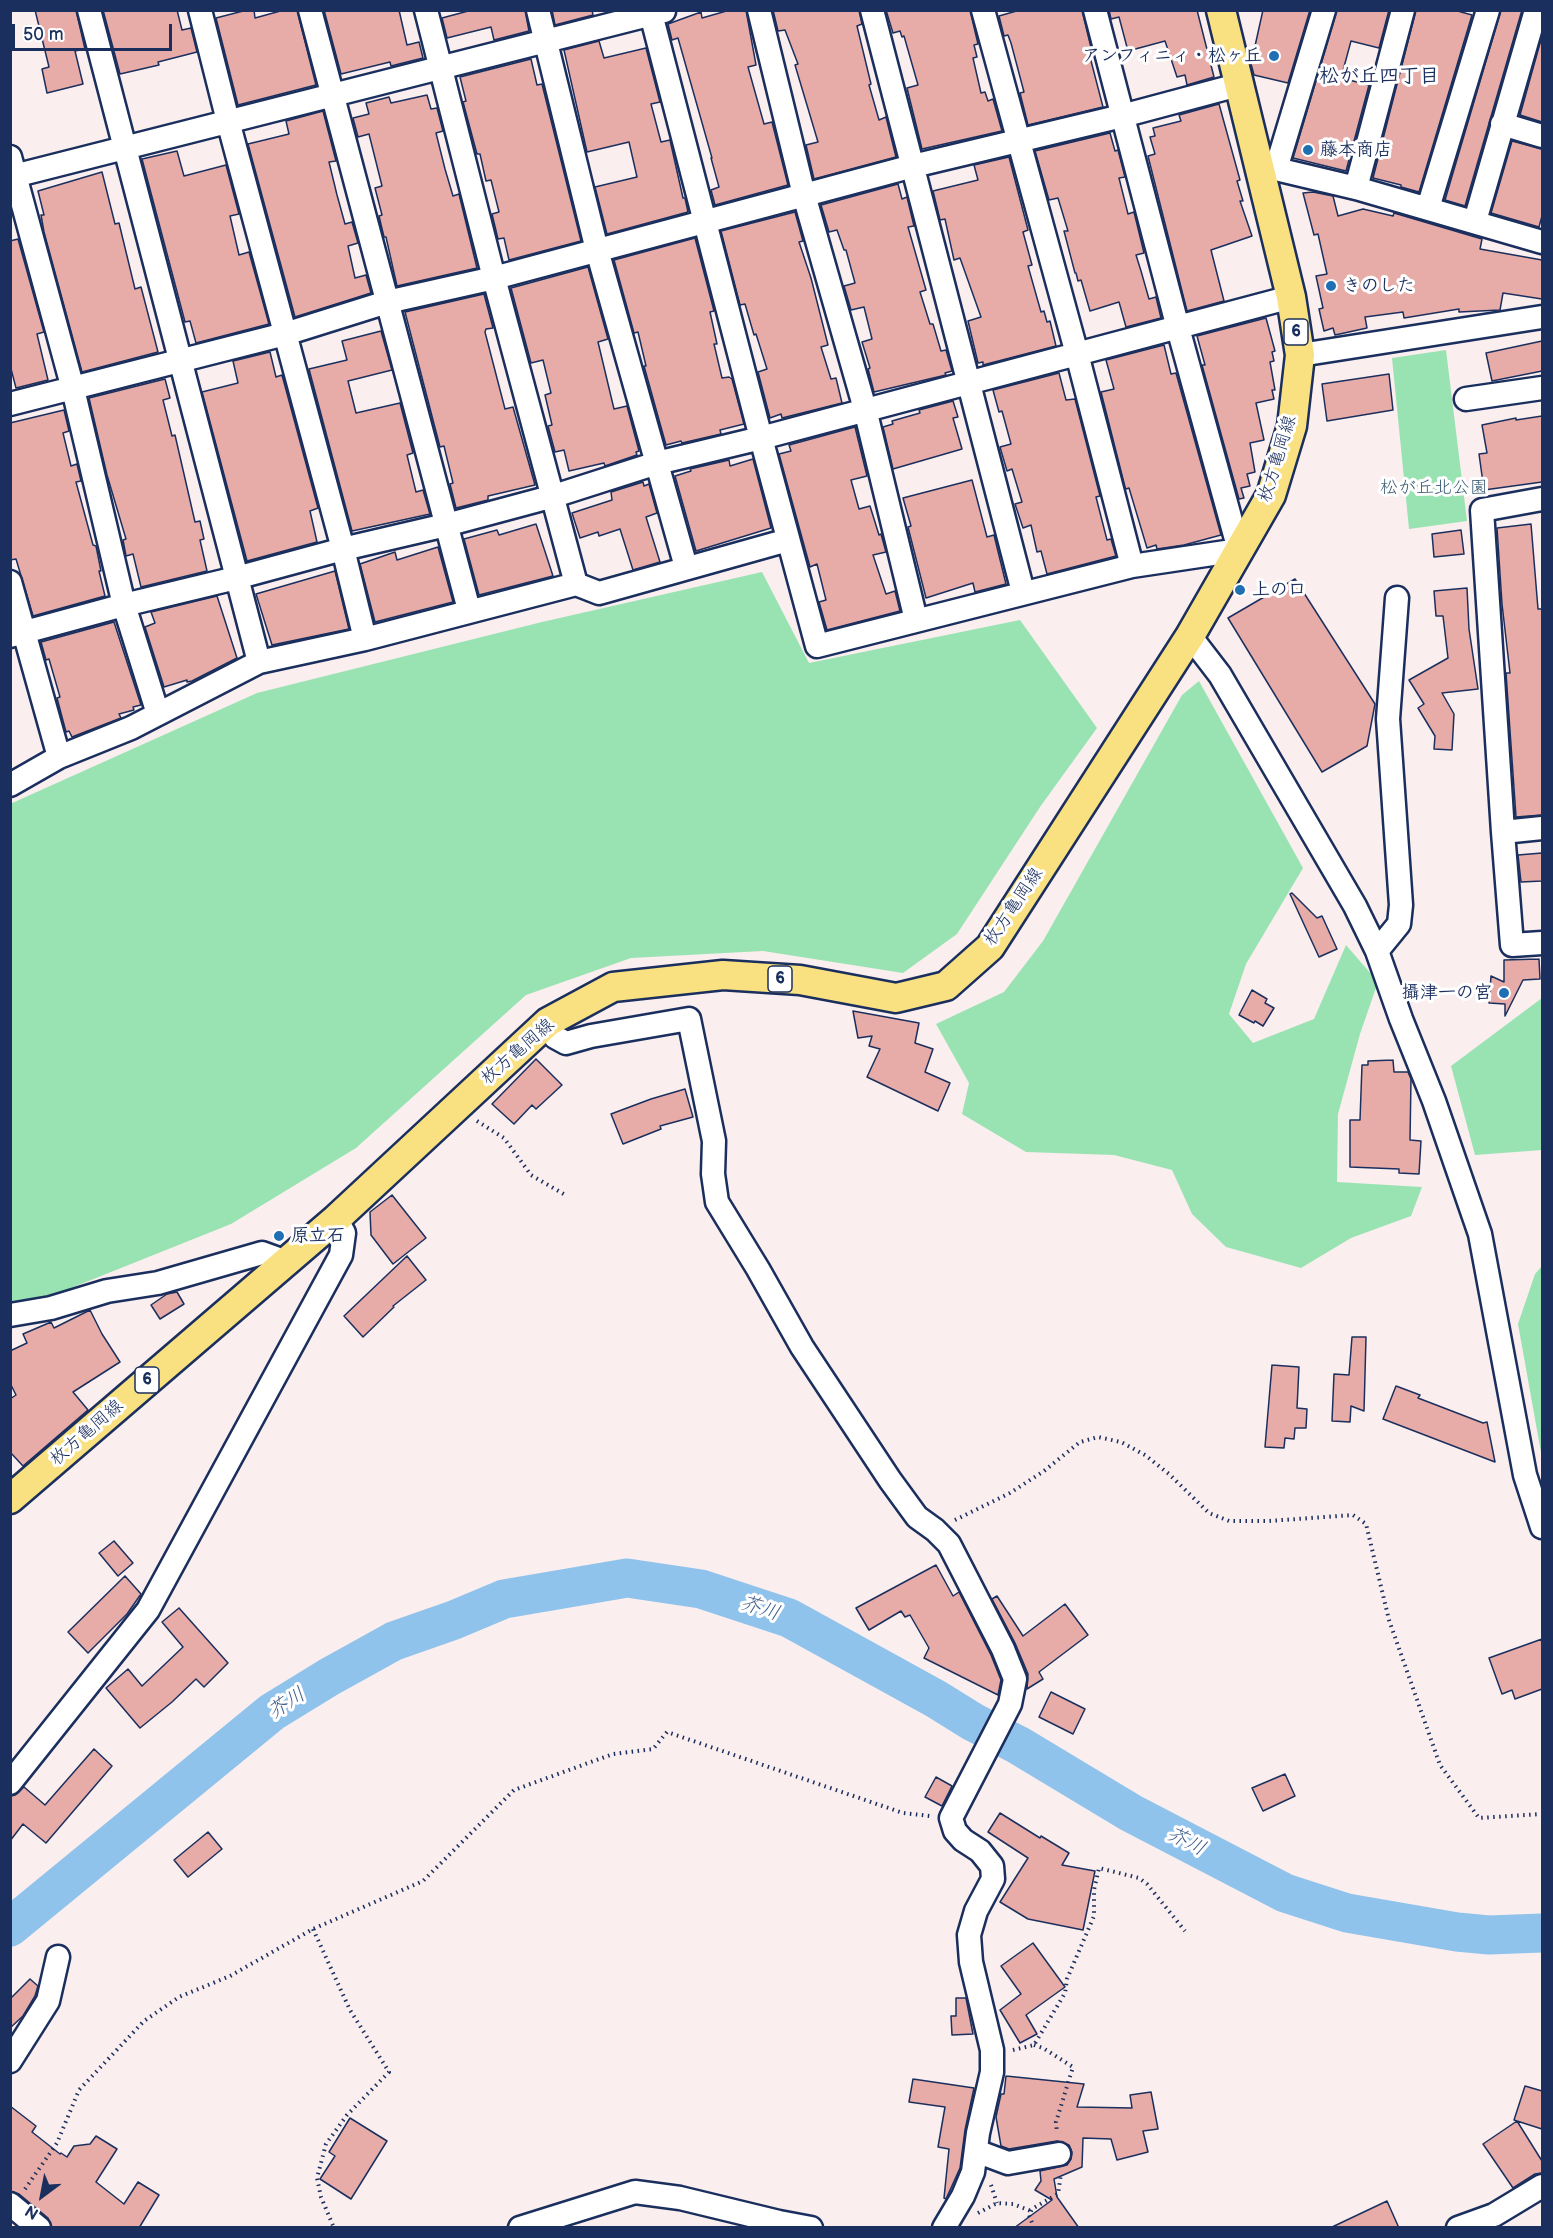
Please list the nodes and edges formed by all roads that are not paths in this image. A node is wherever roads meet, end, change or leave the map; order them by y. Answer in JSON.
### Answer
{"nodes":[{"id":1,"x":89,"y":10,"type":"edge"},
{"id":2,"x":200,"y":10,"type":"edge"},
{"id":3,"x":310,"y":10,"type":"edge"},
{"id":4,"x":426,"y":10,"type":"edge"},
{"id":5,"x":538,"y":10,"type":"edge"},
{"id":6,"x":759,"y":10,"type":"edge"},
{"id":7,"x":872,"y":10,"type":"edge"},
{"id":8,"x":983,"y":10,"type":"edge"},
{"id":9,"x":1095,"y":10,"type":"edge"},
{"id":10,"x":1324,"y":10,"type":"edge"},
{"id":11,"x":1403,"y":10,"type":"edge"},
{"id":12,"x":1488,"y":10,"type":"edge"},
{"id":13,"x":1536,"y":10,"type":"edge"},
{"id":14,"x":656,"y":12,"type":"edge"},
{"id":15,"x":1228,"y":19,"type":"edge"},
{"id":16,"x":546,"y":40,"type":"junction"},
{"id":17,"x":1535,"y":42,"type":"edge"},
{"id":18,"x":441,"y":67,"type":"junction"},
{"id":19,"x":1238,"y":85,"type":"junction"},
{"id":20,"x":332,"y":94,"type":"junction"},
{"id":21,"x":1122,"y":116,"type":"junction"},
{"id":22,"x":228,"y":121,"type":"junction"},
{"id":23,"x":1503,"y":124,"type":"junction"},
{"id":24,"x":1542,"y":136,"type":"edge"},
{"id":25,"x":1017,"y":140,"type":"junction"},
{"id":26,"x":124,"y":148,"type":"junction"},
{"id":27,"x":913,"y":166,"type":"junction"},
{"id":28,"x":12,"y":170,"type":"edge"},
{"id":29,"x":1269,"y":170,"type":"junction"},
{"id":30,"x":1356,"y":188,"type":"junction"},
{"id":31,"x":804,"y":195,"type":"junction"},
{"id":32,"x":1428,"y":208,"type":"junction"},
{"id":33,"x":704,"y":221,"type":"junction"},
{"id":34,"x":1475,"y":221,"type":"junction"},
{"id":35,"x":1542,"y":242,"type":"edge"},
{"id":36,"x":597,"y":249,"type":"junction"},
{"id":37,"x":494,"y":278,"type":"junction"},
{"id":38,"x":1291,"y":297,"type":"junction"},
{"id":39,"x":387,"y":302,"type":"junction"},
{"id":40,"x":1542,"y":317,"type":"edge"},
{"id":41,"x":1178,"y":328,"type":"junction"},
{"id":42,"x":285,"y":334,"type":"junction"},
{"id":43,"x":1077,"y":354,"type":"junction"},
{"id":44,"x":1300,"y":355,"type":"junction"},
{"id":45,"x":180,"y":362,"type":"junction"},
{"id":46,"x":969,"y":382,"type":"junction"},
{"id":47,"x":1542,"y":388,"type":"edge"},
{"id":48,"x":73,"y":389,"type":"junction"},
{"id":49,"x":1466,"y":399,"type":"dead end"},
{"id":50,"x":10,"y":404,"type":"edge"},
{"id":51,"x":865,"y":409,"type":"junction"},
{"id":52,"x":761,"y":438,"type":"junction"},
{"id":53,"x":657,"y":463,"type":"junction"},
{"id":54,"x":554,"y":495,"type":"junction"},
{"id":55,"x":1542,"y":499,"type":"edge"},
{"id":56,"x":446,"y":525,"type":"junction"},
{"id":57,"x":788,"y":540,"type":"junction"},
{"id":58,"x":343,"y":549,"type":"junction"},
{"id":59,"x":1239,"y":550,"type":"junction"},
{"id":60,"x":1132,"y":566,"type":"junction"},
{"id":61,"x":686,"y":567,"type":"junction"},
{"id":62,"x":236,"y":578,"type":"junction"},
{"id":63,"x":10,"y":582,"type":"edge"},
{"id":64,"x":576,"y":584,"type":"junction"},
{"id":65,"x":1023,"y":592,"type":"junction"},
{"id":66,"x":1397,"y":598,"type":"dead end"},
{"id":67,"x":124,"y":604,"type":"junction"},
{"id":68,"x":469,"y":610,"type":"junction"},
{"id":69,"x":916,"y":620,"type":"junction"},
{"id":70,"x":17,"y":634,"type":"edge"},
{"id":71,"x":1190,"y":636,"type":"junction"},
{"id":72,"x":365,"y":639,"type":"junction"},
{"id":73,"x":259,"y":662,"type":"junction"},
{"id":74,"x":159,"y":714,"type":"junction"},
{"id":75,"x":59,"y":757,"type":"junction"},
{"id":76,"x":10,"y":785,"type":"edge"},
{"id":77,"x":1542,"y":828,"type":"edge"},
{"id":78,"x":1503,"y":832,"type":"junction"},
{"id":79,"x":1542,"y":943,"type":"edge"},
{"id":80,"x":1377,"y":951,"type":"junction"},
{"id":81,"x":548,"y":1022,"type":"junction"},
{"id":82,"x":336,"y":1218,"type":"junction"},
{"id":83,"x":284,"y":1261,"type":"junction"},
{"id":84,"x":10,"y":1315,"type":"edge"},
{"id":85,"x":10,"y":1499,"type":"edge"},
{"id":86,"x":1542,"y":1527,"type":"edge"},
{"id":87,"x":10,"y":1783,"type":"edge"},
{"id":88,"x":58,"y":1957,"type":"dead end"},
{"id":89,"x":10,"y":2061,"type":"edge"},
{"id":90,"x":976,"y":2151,"type":"junction"},
{"id":91,"x":1059,"y":2154,"type":"road end"},
{"id":92,"x":1542,"y":2186,"type":"edge"},
{"id":93,"x":12,"y":2205,"type":"edge"},
{"id":94,"x":946,"y":2224,"type":"edge"},
{"id":95,"x":39,"y":2228,"type":"edge"},
{"id":96,"x":520,"y":2228,"type":"edge"},
{"id":97,"x":811,"y":2228,"type":"edge"},
{"id":98,"x":1458,"y":2228,"type":"edge"}],
"edges":[{"from":1,"to":26,"type":"street"},
{"from":2,"to":22,"type":"street"},
{"from":3,"to":20,"type":"street"},
{"from":4,"to":18,"type":"street"},
{"from":5,"to":16,"type":"street"},
{"from":6,"to":31,"type":"street"},
{"from":7,"to":27,"type":"street"},
{"from":8,"to":25,"type":"street"},
{"from":9,"to":21,"type":"street"},
{"from":10,"to":29,"type":"street"},
{"from":11,"to":30,"type":"street"},
{"from":12,"to":32,"type":"street"},
{"from":13,"to":17,"type":"street"},
{"from":14,"to":16,"type":"street"},
{"from":14,"to":33,"type":"street"},
{"from":15,"to":19,"type":"main road","name":"枚方亀岡線","number":"6"},
{"from":16,"to":18,"type":"street"},
{"from":16,"to":36,"type":"street"},
{"from":17,"to":23,"type":"street"},
{"from":18,"to":20,"type":"street"},
{"from":18,"to":37,"type":"street"},
{"from":19,"to":21,"type":"street"},
{"from":19,"to":29,"type":"main road","name":"枚方亀岡線","number":"6"},
{"from":20,"to":22,"type":"street"},
{"from":20,"to":39,"type":"street"},
{"from":21,"to":25,"type":"street"},
{"from":21,"to":41,"type":"street"},
{"from":22,"to":26,"type":"street"},
{"from":22,"to":42,"type":"street"},
{"from":23,"to":24,"type":"street"},
{"from":23,"to":34,"type":"street"},
{"from":25,"to":27,"type":"street"},
{"from":25,"to":43,"type":"street"},
{"from":26,"to":28,"type":"street"},
{"from":26,"to":45,"type":"street"},
{"from":27,"to":31,"type":"street"},
{"from":27,"to":46,"type":"street"},
{"from":28,"to":48,"type":"street"},
{"from":29,"to":30,"type":"street"},
{"from":29,"to":38,"type":"main road","name":"枚方亀岡線","number":"6"},
{"from":30,"to":32,"type":"street"},
{"from":31,"to":33,"type":"street"},
{"from":31,"to":51,"type":"street"},
{"from":32,"to":34,"type":"street"},
{"from":33,"to":36,"type":"street"},
{"from":33,"to":52,"type":"street"},
{"from":34,"to":35,"type":"street"},
{"from":36,"to":37,"type":"street"},
{"from":36,"to":53,"type":"street"},
{"from":37,"to":39,"type":"street"},
{"from":37,"to":54,"type":"street"},
{"from":38,"to":41,"type":"street"},
{"from":38,"to":44,"type":"main road","name":"枚方亀岡線","number":"6"},
{"from":39,"to":42,"type":"street"},
{"from":39,"to":56,"type":"street"},
{"from":40,"to":44,"type":"street"},
{"from":41,"to":43,"type":"street"},
{"from":41,"to":59,"type":"street"},
{"from":42,"to":45,"type":"street"},
{"from":42,"to":58,"type":"street"},
{"from":43,"to":46,"type":"street"},
{"from":43,"to":60,"type":"street"},
{"from":44,"to":59,"type":"main road","name":"枚方亀岡線","number":"6"},
{"from":45,"to":48,"type":"street"},
{"from":45,"to":62,"type":"street"},
{"from":46,"to":51,"type":"street"},
{"from":46,"to":65,"type":"street"},
{"from":47,"to":49,"type":"street"},
{"from":48,"to":50,"type":"street"},
{"from":48,"to":67,"type":"street"},
{"from":51,"to":52,"type":"street"},
{"from":51,"to":69,"type":"street"},
{"from":52,"to":53,"type":"street"},
{"from":52,"to":57,"type":"street"},
{"from":53,"to":54,"type":"street"},
{"from":53,"to":61,"type":"street"},
{"from":54,"to":56,"type":"street"},
{"from":54,"to":64,"type":"street"},
{"from":55,"to":78,"type":"street"},
{"from":56,"to":58,"type":"street"},
{"from":56,"to":68,"type":"street"},
{"from":57,"to":61,"type":"street"},
{"from":57,"to":69,"type":"street"},
{"from":58,"to":62,"type":"street"},
{"from":58,"to":72,"type":"street"},
{"from":59,"to":60,"type":"street"},
{"from":59,"to":71,"type":"main road","name":"枚方亀岡線","number":"6"},
{"from":60,"to":65,"type":"street"},
{"from":61,"to":64,"type":"street"},
{"from":62,"to":67,"type":"street"},
{"from":62,"to":73,"type":"street"},
{"from":63,"to":70,"type":"street"},
{"from":64,"to":68,"type":"street"},
{"from":65,"to":69,"type":"street"},
{"from":66,"to":80,"type":"street"},
{"from":67,"to":70,"type":"street"},
{"from":67,"to":74,"type":"street"},
{"from":68,"to":72,"type":"street"},
{"from":70,"to":75,"type":"street"},
{"from":71,"to":80,"type":"street"},
{"from":71,"to":81,"type":"main road","name":"枚方亀岡線","number":"6"},
{"from":72,"to":73,"type":"street"},
{"from":73,"to":74,"type":"street"},
{"from":74,"to":75,"type":"street"},
{"from":75,"to":76,"type":"street"},
{"from":77,"to":78,"type":"street"},
{"from":78,"to":79,"type":"street"},
{"from":80,"to":86,"type":"street"},
{"from":81,"to":82,"type":"main road","name":"枚方亀岡線","number":"6"},
{"from":81,"to":90,"type":"street"},
{"from":82,"to":83,"type":"main road","name":"枚方亀岡線","number":"6"},
{"from":82,"to":87,"type":"street"},
{"from":83,"to":84,"type":"street"},
{"from":83,"to":85,"type":"main road","name":"枚方亀岡線","number":"6"},
{"from":88,"to":89,"type":"street"},
{"from":90,"to":91,"type":"street"},
{"from":90,"to":94,"type":"street"},
{"from":92,"to":98,"type":"street"},
{"from":93,"to":95,"type":"street"},
{"from":96,"to":97,"type":"street"}]}
